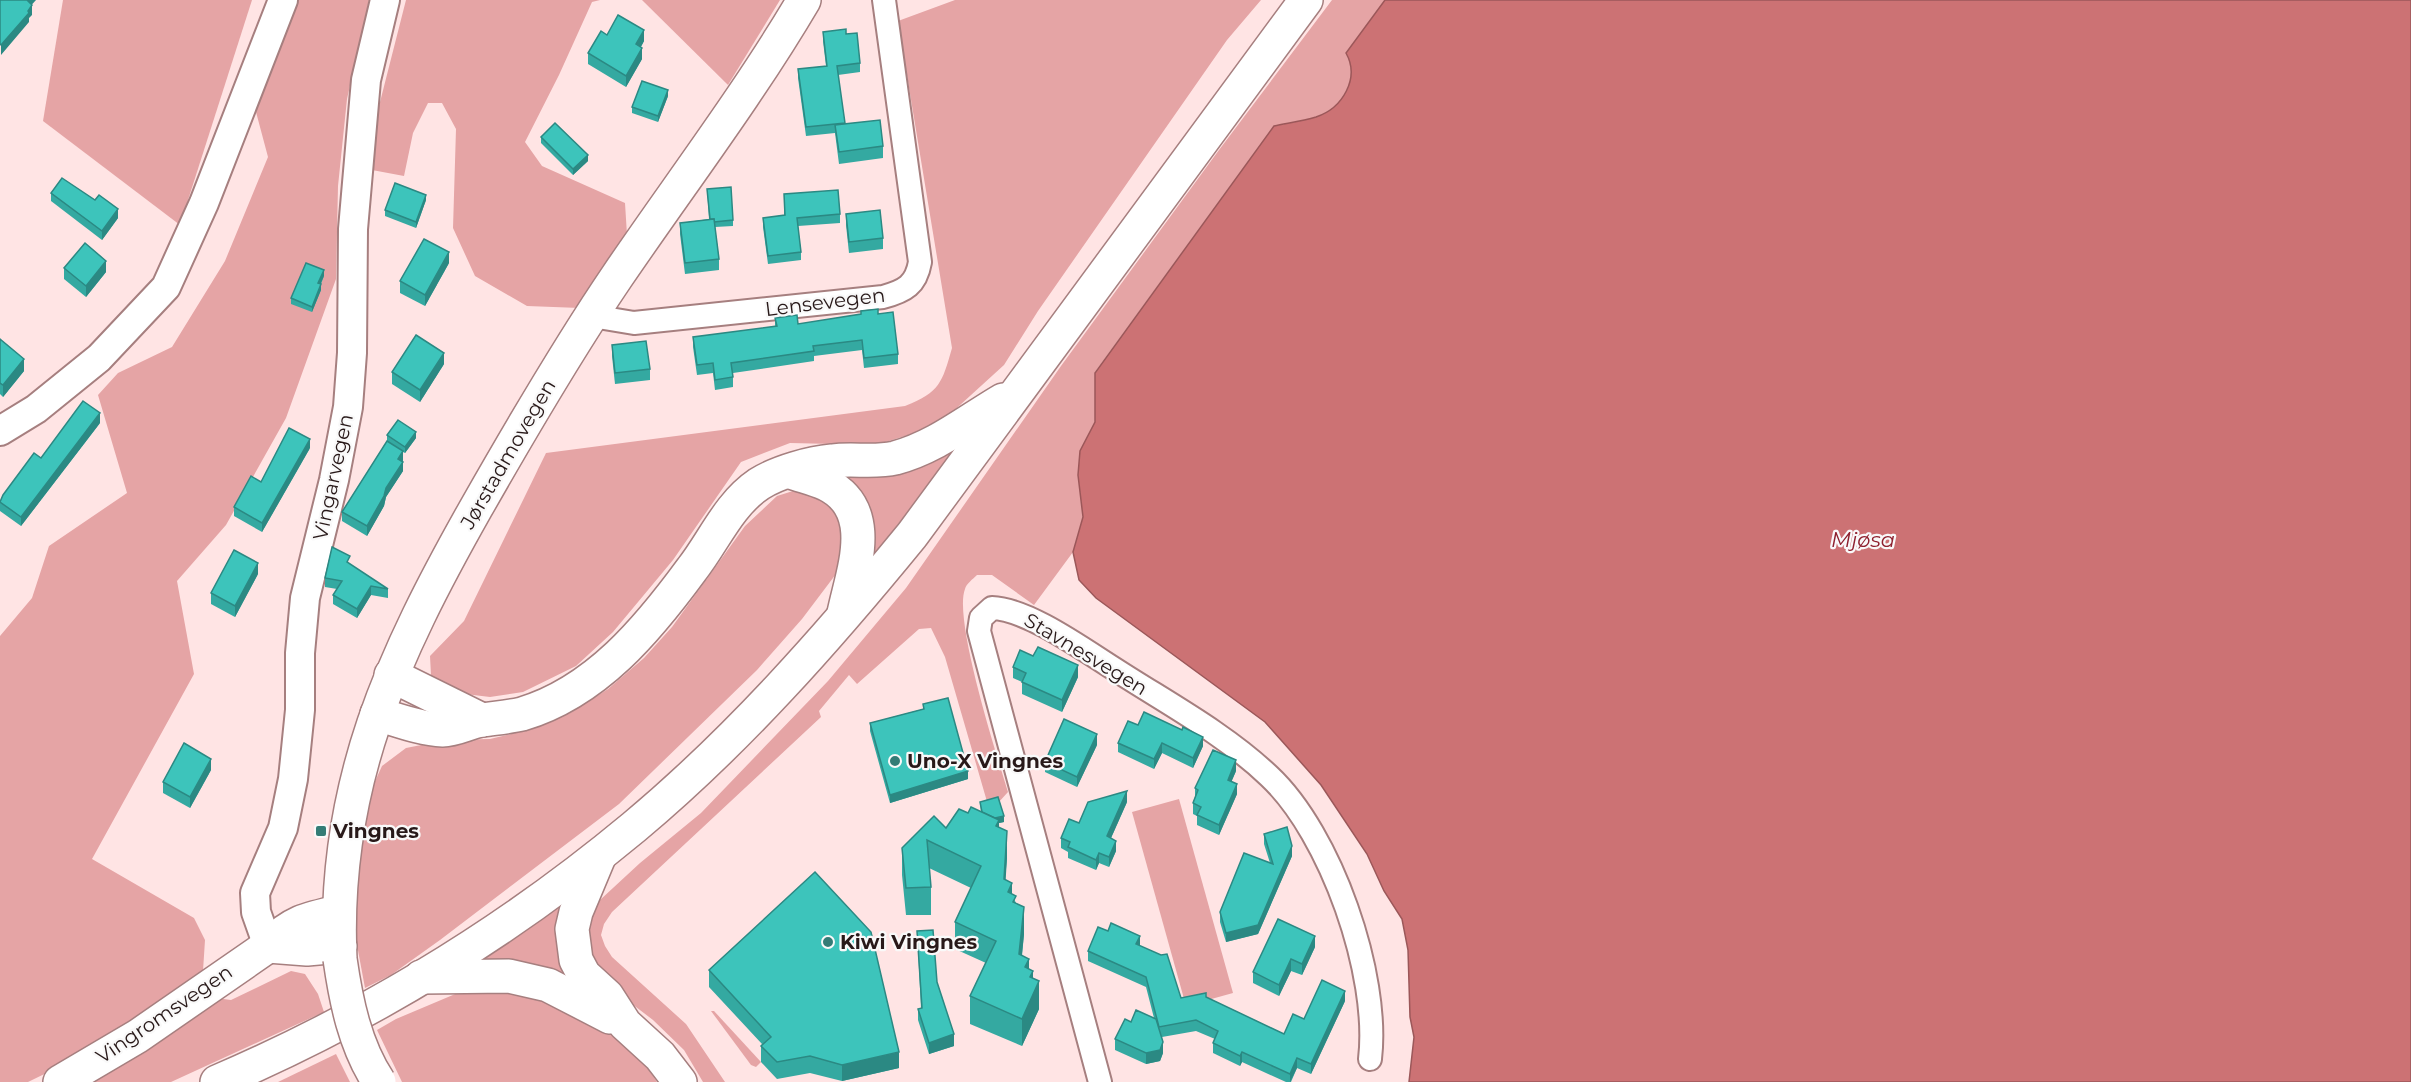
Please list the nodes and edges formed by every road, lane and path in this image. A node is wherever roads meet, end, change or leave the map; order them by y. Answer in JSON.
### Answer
{"nodes":[{"id":1,"x":283,"y":0,"type":"edge"},
{"id":2,"x":385,"y":0,"type":"edge"},
{"id":3,"x":804,"y":0,"type":"edge"},
{"id":4,"x":884,"y":0,"type":"edge"},
{"id":5,"x":1306,"y":0,"type":"edge"},
{"id":6,"x":592,"y":316,"type":"junction"},
{"id":7,"x":1017,"y":391,"type":"junction"},
{"id":8,"x":0,"y":431,"type":"edge"},
{"id":9,"x":791,"y":471,"type":"junction"},
{"id":10,"x":843,"y":617,"type":"junction"},
{"id":11,"x":391,"y":675,"type":"junction"},
{"id":12,"x":377,"y":714,"type":"junction"},
{"id":13,"x":482,"y":720,"type":"junction"},
{"id":14,"x":601,"y":853,"type":"junction"},
{"id":15,"x":339,"y":912,"type":"junction"},
{"id":16,"x":268,"y":946,"type":"junction"},
{"id":17,"x":340,"y":952,"type":"junction"},
{"id":18,"x":421,"y":977,"type":"junction"},
{"id":19,"x":625,"y":1024,"type":"junction"},
{"id":20,"x":1370,"y":1059,"type":"dead end"},
{"id":21,"x":678,"y":1081,"type":"edge"},
{"id":22,"x":60,"y":1082,"type":"edge"},
{"id":23,"x":217,"y":1082,"type":"edge"},
{"id":24,"x":379,"y":1082,"type":"edge"},
{"id":25,"x":1100,"y":1082,"type":"edge"}],
"edges":[{"from":1,"to":8,"type":"street"},
{"from":2,"to":16,"type":"street","name":"Vingarvegen"},
{"from":3,"to":6,"type":"main road","name":"Jørstadmovegen"},
{"from":4,"to":6,"type":"street","name":"Lensevegen"},
{"from":5,"to":7,"type":"main road"},
{"from":6,"to":11,"type":"main road","name":"Jørstadmovegen"},
{"from":7,"to":9,"type":"main road"},
{"from":7,"to":10,"type":"main road"},
{"from":9,"to":10,"type":"main road"},
{"from":9,"to":13,"type":"main road"},
{"from":10,"to":14,"type":"main road"},
{"from":11,"to":12,"type":"main road","name":"Jørstadmovegen"},
{"from":11,"to":13,"type":"main road"},
{"from":12,"to":13,"type":"main road"},
{"from":12,"to":15,"type":"main road","name":"Jørstadmovegen"},
{"from":14,"to":18,"type":"main road"},
{"from":14,"to":19,"type":"main road"},
{"from":15,"to":16,"type":"main road","name":"Vingromsvegen"},
{"from":15,"to":17,"type":"main road","name":"Jørstadmovegen"},
{"from":16,"to":17,"type":"main road"},
{"from":16,"to":22,"type":"main road","name":"Vingromsvegen"},
{"from":17,"to":24,"type":"main road","name":"Jørstadmovegen","bridge":true},
{"from":18,"to":19,"type":"main road"},
{"from":18,"to":23,"type":"main road"},
{"from":19,"to":21,"type":"main road"},
{"from":20,"to":25,"type":"street","name":"Stavnesvegen"}]}
